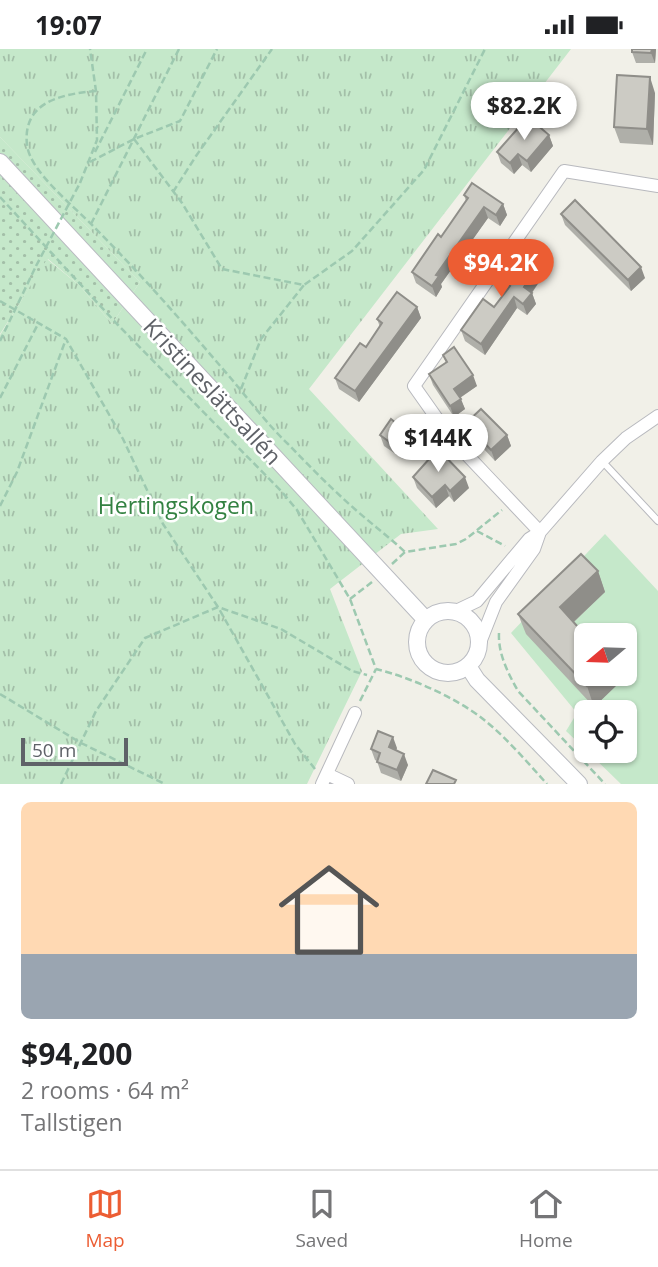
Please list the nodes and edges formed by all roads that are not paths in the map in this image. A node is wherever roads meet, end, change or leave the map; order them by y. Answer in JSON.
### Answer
{"nodes":[{"id":1,"x":0,"y":162,"type":"edge"},
{"id":2,"x":658,"y":186,"type":"edge"},
{"id":3,"x":658,"y":416,"type":"edge"},
{"id":4,"x":602,"y":461,"type":"junction"},
{"id":5,"x":658,"y":521,"type":"edge"},
{"id":6,"x":540,"y":532,"type":"junction"},
{"id":7,"x":454,"y":612,"type":"junction"},
{"id":8,"x":426,"y":620,"type":"junction"},
{"id":9,"x":478,"y":645,"type":"junction"},
{"id":10,"x":468,"y":666,"type":"junction"},
{"id":11,"x":355,"y":713,"type":"road end"},
{"id":12,"x":324,"y":779,"type":"edge"},
{"id":13,"x":348,"y":784,"type":"edge"},
{"id":14,"x":579,"y":784,"type":"edge"}],
"edges":[{"from":1,"to":8,"type":"street","name":"Kristineslättsallén"},
{"from":2,"to":6,"type":"street"},
{"from":3,"to":4,"type":"street"},
{"from":4,"to":5,"type":"lane"},
{"from":4,"to":6,"type":"street"},
{"from":6,"to":7,"type":"street"},
{"from":6,"to":9,"type":"street"},
{"from":7,"to":8,"type":"street"},
{"from":7,"to":9,"type":"street"},
{"from":8,"to":10,"type":"street"},
{"from":9,"to":10,"type":"street"},
{"from":10,"to":14,"type":"street"},
{"from":11,"to":12,"type":"street"},
{"from":12,"to":13,"type":"street"}]}
